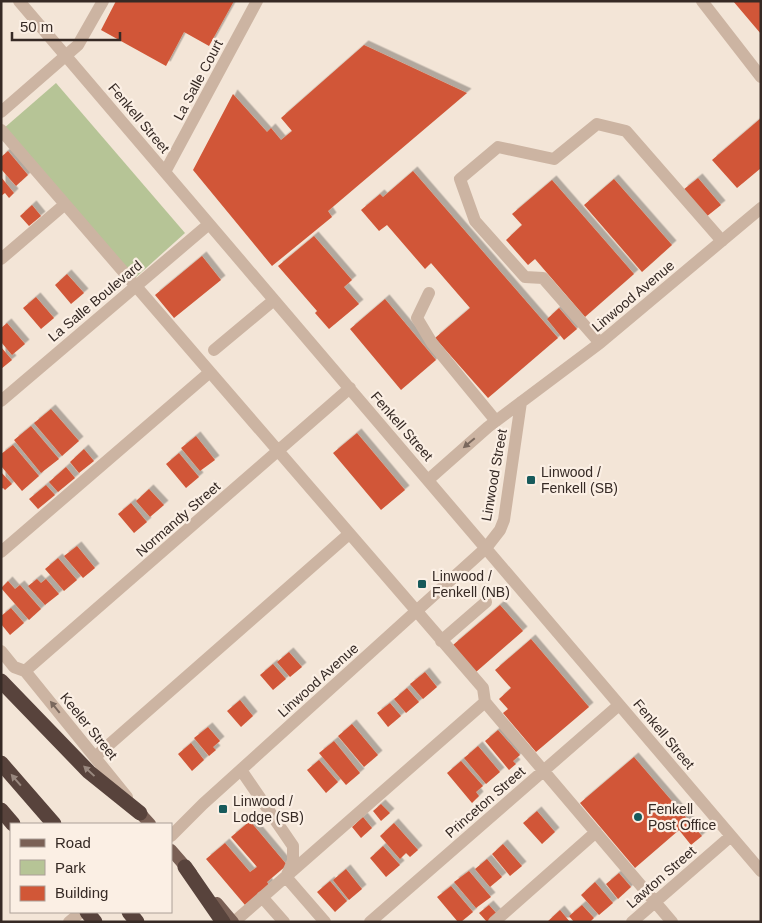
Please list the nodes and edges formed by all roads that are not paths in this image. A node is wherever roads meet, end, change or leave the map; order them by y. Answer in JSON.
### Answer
{"nodes":[{"id":1,"x":19,"y":1,"type":"edge"},
{"id":2,"x":104,"y":1,"type":"edge"},
{"id":3,"x":257,"y":1,"type":"edge"},
{"id":4,"x":702,"y":1,"type":"edge"},
{"id":5,"x":66,"y":56,"type":"junction"},
{"id":6,"x":761,"y":77,"type":"edge"},
{"id":7,"x":1,"y":112,"type":"edge"},
{"id":8,"x":1,"y":130,"type":"edge"},
{"id":9,"x":165,"y":172,"type":"junction"},
{"id":10,"x":64,"y":205,"type":"junction"},
{"id":11,"x":761,"y":208,"type":"edge"},
{"id":12,"x":209,"y":224,"type":"junction"},
{"id":13,"x":722,"y":241,"type":"junction"},
{"id":14,"x":1,"y":259,"type":"edge"},
{"id":15,"x":136,"y":286,"type":"junction"},
{"id":16,"x":429,"y":293,"type":"dead end"},
{"id":17,"x":274,"y":300,"type":"junction"},
{"id":18,"x":600,"y":343,"type":"junction"},
{"id":19,"x":214,"y":350,"type":"dead end"},
{"id":20,"x":210,"y":372,"type":"junction"},
{"id":21,"x":350,"y":388,"type":"junction"},
{"id":22,"x":1,"y":401,"type":"edge"},
{"id":23,"x":520,"y":402,"type":"junction"},
{"id":24,"x":496,"y":420,"type":"junction"},
{"id":25,"x":278,"y":451,"type":"junction"},
{"id":26,"x":428,"y":480,"type":"junction"},
{"id":27,"x":349,"y":534,"type":"junction"},
{"id":28,"x":486,"y":548,"type":"junction"},
{"id":29,"x":1,"y":552,"type":"edge"},
{"id":30,"x":486,"y":602,"type":"dead end"},
{"id":31,"x":416,"y":612,"type":"junction"},
{"id":32,"x":441,"y":641,"type":"junction"},
{"id":33,"x":1,"y":651,"type":"edge"},
{"id":34,"x":26,"y":671,"type":"junction"},
{"id":35,"x":1,"y":681,"type":"edge"},
{"id":36,"x":485,"y":702,"type":"junction"},
{"id":37,"x":619,"y":705,"type":"junction"},
{"id":38,"x":95,"y":757,"type":"junction"},
{"id":39,"x":1,"y":763,"type":"edge"},
{"id":40,"x":241,"y":770,"type":"junction"},
{"id":41,"x":543,"y":771,"type":"junction"},
{"id":42,"x":1,"y":810,"type":"edge"},
{"id":43,"x":145,"y":819,"type":"edge"},
{"id":44,"x":12,"y":823,"type":"edge"},
{"id":45,"x":53,"y":823,"type":"edge"},
{"id":46,"x":596,"y":832,"type":"junction"},
{"id":47,"x":172,"y":835,"type":"edge"},
{"id":48,"x":731,"y":836,"type":"junction"},
{"id":49,"x":172,"y":851,"type":"edge"},
{"id":50,"x":185,"y":866,"type":"junction"},
{"id":51,"x":761,"y":870,"type":"edge"},
{"id":52,"x":286,"y":877,"type":"junction"},
{"id":53,"x":262,"y":897,"type":"junction"},
{"id":54,"x":655,"y":902,"type":"junction"},
{"id":55,"x":80,"y":913,"type":"edge"},
{"id":56,"x":69,"y":922,"type":"edge"},
{"id":57,"x":223,"y":922,"type":"edge"},
{"id":58,"x":234,"y":922,"type":"edge"},
{"id":59,"x":284,"y":922,"type":"edge"},
{"id":60,"x":325,"y":922,"type":"edge"},
{"id":61,"x":370,"y":922,"type":"edge"},
{"id":62,"x":494,"y":922,"type":"edge"},
{"id":63,"x":632,"y":922,"type":"edge"},
{"id":64,"x":672,"y":922,"type":"edge"}],
"edges":[{"from":1,"to":5,"type":"street","name":"Fenkell Street"},
{"from":2,"to":5,"type":"street"},
{"from":3,"to":9,"type":"street","name":"La Salle Court"},
{"from":4,"to":6,"type":"street"},
{"from":5,"to":7,"type":"street"},
{"from":5,"to":9,"type":"street","name":"Fenkell Street"},
{"from":8,"to":10,"type":"street"},
{"from":9,"to":12,"type":"street","name":"Fenkell Street"},
{"from":10,"to":14,"type":"street"},
{"from":10,"to":15,"type":"street"},
{"from":11,"to":13,"type":"street","name":"Linwood Avenue"},
{"from":12,"to":15,"type":"street","name":"La Salle Boulevard"},
{"from":12,"to":17,"type":"street","name":"Fenkell Street"},
{"from":13,"to":18,"type":"street","name":"Linwood Avenue"},
{"from":13,"to":18,"type":"street"},
{"from":15,"to":20,"type":"street"},
{"from":15,"to":22,"type":"street","name":"La Salle Boulevard"},
{"from":16,"to":24,"type":"street"},
{"from":17,"to":19,"type":"street"},
{"from":17,"to":21,"type":"street","name":"Fenkell Street"},
{"from":18,"to":23,"type":"street","name":"Linwood Avenue"},
{"from":20,"to":25,"type":"street"},
{"from":20,"to":29,"type":"street"},
{"from":21,"to":25,"type":"street","name":"Normandy Street"},
{"from":21,"to":26,"type":"street","name":"Fenkell Street"},
{"from":23,"to":24,"type":"street","name":"Linwood Avenue"},
{"from":23,"to":28,"type":"street","name":"Linwood Street"},
{"from":24,"to":26,"type":"street","name":"Linwood Avenue","one_way":true},
{"from":25,"to":27,"type":"street"},
{"from":25,"to":34,"type":"street","name":"Normandy Street"},
{"from":26,"to":28,"type":"street","name":"Fenkell Street"},
{"from":27,"to":31,"type":"street"},
{"from":27,"to":38,"type":"street"},
{"from":28,"to":31,"type":"street","name":"Linwood Avenue"},
{"from":28,"to":37,"type":"street","name":"Fenkell Street"},
{"from":30,"to":32,"type":"street"},
{"from":31,"to":32,"type":"street"},
{"from":31,"to":40,"type":"street","name":"Linwood Avenue"},
{"from":32,"to":36,"type":"street"},
{"from":33,"to":34,"type":"street","name":"Keeler Street"},
{"from":38,"to":34,"type":"street","name":"Keeler Street","one_way":true},
{"from":43,"to":35,"type":"highway","one_way":true},
{"from":36,"to":41,"type":"street"},
{"from":36,"to":52,"type":"street"},
{"from":37,"to":41,"type":"street","name":"Princeton Street"},
{"from":37,"to":48,"type":"street","name":"Fenkell Street"},
{"from":38,"to":43,"type":"street","name":"Keeler Street"},
{"from":45,"to":39,"type":"highway","one_way":true},
{"from":40,"to":47,"type":"street","name":"Linwood Avenue"},
{"from":40,"to":52,"type":"street"},
{"from":41,"to":46,"type":"street"},
{"from":41,"to":61,"type":"street","name":"Princeton Street"},
{"from":42,"to":44,"type":"highway"},
{"from":46,"to":54,"type":"street"},
{"from":46,"to":62,"type":"street"},
{"from":48,"to":51,"type":"street","name":"Fenkell Street"},
{"from":48,"to":54,"type":"street","name":"Lawton Street"},
{"from":49,"to":50,"type":"main road"},
{"from":50,"to":57,"type":"highway"},
{"from":50,"to":58,"type":"main road"},
{"from":52,"to":53,"type":"street"},
{"from":52,"to":60,"type":"street"},
{"from":53,"to":58,"type":"street"},
{"from":53,"to":59,"type":"street"},
{"from":54,"to":63,"type":"street","name":"Lawton Street"},
{"from":54,"to":64,"type":"street"},
{"from":55,"to":56,"type":"street"}]}
